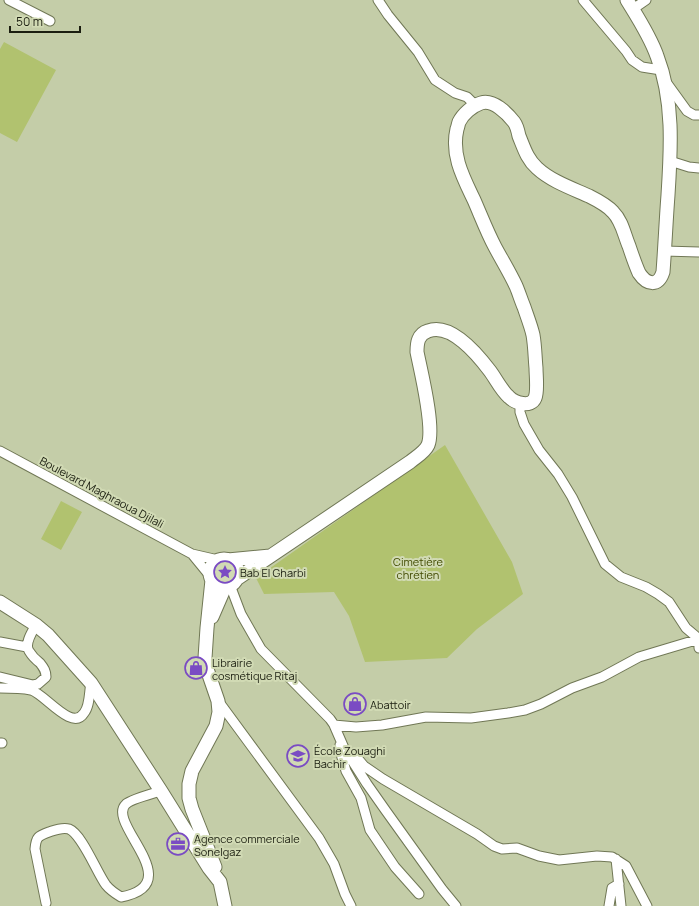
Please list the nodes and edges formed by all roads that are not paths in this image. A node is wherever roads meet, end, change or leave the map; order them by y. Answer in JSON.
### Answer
{"nodes":[{"id":1,"x":9,"y":0,"type":"edge"},
{"id":2,"x":378,"y":0,"type":"edge"},
{"id":3,"x":583,"y":0,"type":"edge"},
{"id":4,"x":646,"y":0,"type":"edge"},
{"id":5,"x":630,"y":4,"type":"edge"},
{"id":6,"x":50,"y":21,"type":"dead end"},
{"id":7,"x":662,"y":74,"type":"junction"},
{"id":8,"x":475,"y":105,"type":"junction"},
{"id":9,"x":699,"y":115,"type":"edge"},
{"id":10,"x":670,"y":161,"type":"junction"},
{"id":11,"x":699,"y":168,"type":"edge"},
{"id":12,"x":664,"y":251,"type":"junction"},
{"id":13,"x":699,"y":252,"type":"edge"},
{"id":14,"x":520,"y":403,"type":"junction"},
{"id":15,"x":0,"y":451,"type":"edge"},
{"id":16,"x":192,"y":554,"type":"junction"},
{"id":17,"x":270,"y":556,"type":"junction"},
{"id":18,"x":223,"y":560,"type":"junction"},
{"id":19,"x":211,"y":578,"type":"junction"},
{"id":20,"x":230,"y":584,"type":"junction"},
{"id":21,"x":0,"y":602,"type":"edge"},
{"id":22,"x":36,"y":625,"type":"junction"},
{"id":23,"x":207,"y":628,"type":"junction"},
{"id":24,"x":699,"y":638,"type":"edge"},
{"id":25,"x":0,"y":642,"type":"edge"},
{"id":26,"x":27,"y":647,"type":"junction"},
{"id":27,"x":699,"y":648,"type":"edge"},
{"id":28,"x":0,"y":677,"type":"edge"},
{"id":29,"x":91,"y":683,"type":"junction"},
{"id":30,"x":0,"y":688,"type":"edge"},
{"id":31,"x":218,"y":701,"type":"junction"},
{"id":32,"x":334,"y":724,"type":"junction"},
{"id":33,"x":339,"y":738,"type":"junction"},
{"id":34,"x":161,"y":791,"type":"junction"},
{"id":35,"x":616,"y":859,"type":"junction"},
{"id":36,"x":220,"y":882,"type":"junction"},
{"id":37,"x":619,"y":884,"type":"junction"},
{"id":38,"x":419,"y":894,"type":"dead end"},
{"id":39,"x":121,"y":897,"type":"junction"},
{"id":40,"x":46,"y":903,"type":"dead end"},
{"id":41,"x":117,"y":906,"type":"edge"},
{"id":42,"x":225,"y":906,"type":"edge"},
{"id":43,"x":351,"y":906,"type":"edge"},
{"id":44,"x":456,"y":906,"type":"edge"},
{"id":45,"x":609,"y":906,"type":"edge"},
{"id":46,"x":621,"y":906,"type":"edge"},
{"id":47,"x":648,"y":906,"type":"edge"}],
"edges":[{"from":1,"to":6,"type":"street"},
{"from":2,"to":8,"type":"street"},
{"from":3,"to":7,"type":"street"},
{"from":4,"to":5,"type":"street"},
{"from":5,"to":7,"type":"main road"},
{"from":7,"to":9,"type":"street"},
{"from":7,"to":10,"type":"main road"},
{"from":8,"to":12,"type":"main road"},
{"from":8,"to":14,"type":"main road"},
{"from":10,"to":11,"type":"street"},
{"from":10,"to":12,"type":"main road"},
{"from":12,"to":13,"type":"street"},
{"from":14,"to":17,"type":"main road"},
{"from":14,"to":24,"type":"street"},
{"from":15,"to":16,"type":"street","name":"Boulevard Maghraoua Djilali"},
{"from":16,"to":18,"type":"street"},
{"from":16,"to":19,"type":"street"},
{"from":17,"to":18,"type":"main road"},
{"from":17,"to":20,"type":"main road"},
{"from":18,"to":19,"type":"main road"},
{"from":18,"to":20,"type":"main road"},
{"from":19,"to":20,"type":"main road"},
{"from":19,"to":23,"type":"main road"},
{"from":20,"to":23,"type":"main road"},
{"from":20,"to":32,"type":"street"},
{"from":21,"to":22,"type":"main road"},
{"from":22,"to":26,"type":"street"},
{"from":22,"to":29,"type":"main road"},
{"from":23,"to":31,"type":"main road"},
{"from":24,"to":27,"type":"street"},
{"from":24,"to":32,"type":"street"},
{"from":25,"to":26,"type":"street"},
{"from":26,"to":28,"type":"street"},
{"from":29,"to":30,"type":"street"},
{"from":29,"to":34,"type":"main road"},
{"from":31,"to":36,"type":"main road"},
{"from":31,"to":43,"type":"street"},
{"from":32,"to":33,"type":"street"},
{"from":32,"to":35,"type":"street"},
{"from":33,"to":38,"type":"street"},
{"from":33,"to":44,"type":"street"},
{"from":34,"to":36,"type":"main road"},
{"from":34,"to":39,"type":"street"},
{"from":35,"to":37,"type":"street"},
{"from":35,"to":47,"type":"street"},
{"from":36,"to":42,"type":"main road"},
{"from":37,"to":45,"type":"street"},
{"from":37,"to":46,"type":"street"},
{"from":39,"to":40,"type":"street"},
{"from":39,"to":41,"type":"street"}]}
